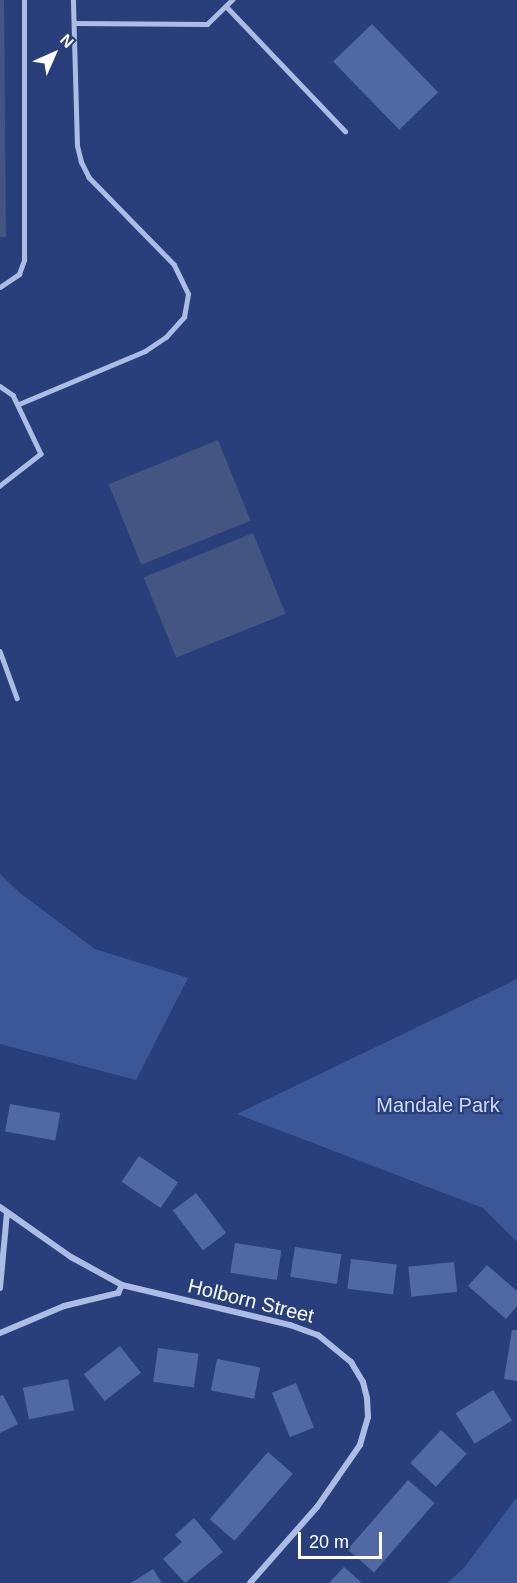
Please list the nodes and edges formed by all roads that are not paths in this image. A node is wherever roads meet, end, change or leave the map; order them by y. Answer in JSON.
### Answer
{"nodes":[{"id":1,"x":24,"y":0,"type":"edge"},
{"id":2,"x":73,"y":0,"type":"edge"},
{"id":3,"x":232,"y":0,"type":"edge"},
{"id":4,"x":226,"y":6,"type":"junction"},
{"id":5,"x":74,"y":23,"type":"junction"},
{"id":6,"x":345,"y":131,"type":"dead end"},
{"id":7,"x":0,"y":287,"type":"edge"},
{"id":8,"x":0,"y":386,"type":"edge"},
{"id":9,"x":19,"y":405,"type":"junction"},
{"id":10,"x":0,"y":486,"type":"edge"},
{"id":11,"x":0,"y":651,"type":"edge"},
{"id":12,"x":16,"y":698,"type":"dead end"},
{"id":13,"x":0,"y":1207,"type":"edge"},
{"id":14,"x":7,"y":1213,"type":"junction"},
{"id":15,"x":122,"y":1285,"type":"junction"},
{"id":16,"x":0,"y":1288,"type":"edge"},
{"id":17,"x":0,"y":1333,"type":"edge"},
{"id":18,"x":250,"y":1583,"type":"edge"}],
"edges":[{"from":1,"to":7,"type":"lane"},
{"from":2,"to":5,"type":"lane"},
{"from":3,"to":4,"type":"lane"},
{"from":4,"to":5,"type":"lane"},
{"from":4,"to":6,"type":"lane"},
{"from":5,"to":9,"type":"lane"},
{"from":8,"to":9,"type":"lane"},
{"from":9,"to":10,"type":"lane"},
{"from":11,"to":12,"type":"lane"},
{"from":13,"to":14,"type":"street","name":"Holborn Street"},
{"from":14,"to":15,"type":"street","name":"Holborn Street"},
{"from":14,"to":16,"type":"street"},
{"from":15,"to":17,"type":"street"},
{"from":15,"to":18,"type":"street","name":"Holborn Street"}]}
